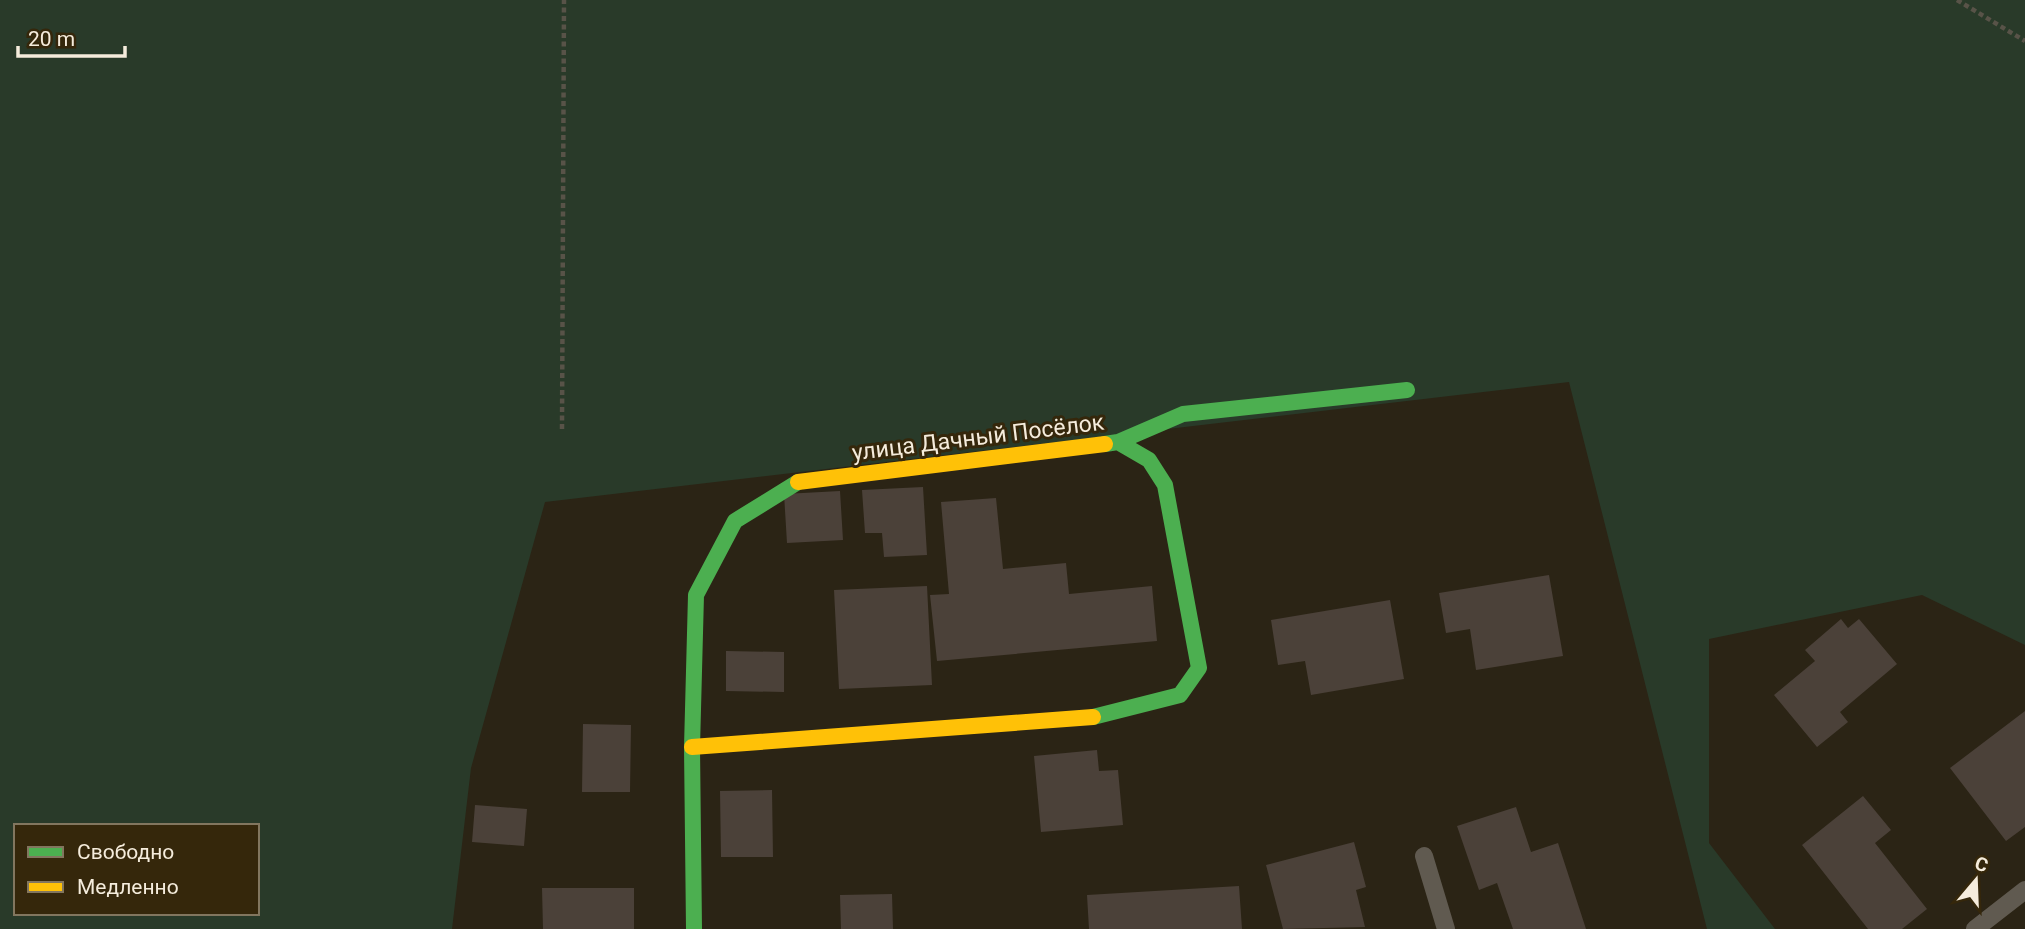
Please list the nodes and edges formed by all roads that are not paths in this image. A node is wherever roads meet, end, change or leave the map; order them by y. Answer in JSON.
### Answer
{"nodes":[{"id":1,"x":1407,"y":390,"type":"dead end"},
{"id":2,"x":1118,"y":442,"type":"junction"},
{"id":3,"x":692,"y":747,"type":"junction"},
{"id":4,"x":1424,"y":856,"type":"dead end"},
{"id":5,"x":2025,"y":890,"type":"edge"},
{"id":6,"x":694,"y":929,"type":"edge"},
{"id":7,"x":1446,"y":929,"type":"edge"},
{"id":8,"x":1975,"y":929,"type":"edge"}],
"edges":[{"from":1,"to":2,"type":"street"},
{"from":2,"to":3,"type":"street","name":"улица Дачный Посёлок"},
{"from":2,"to":3,"type":"street","name":"улица Дачный Посёлок"},
{"from":3,"to":6,"type":"street","name":"улица Дачный Посёлок"},
{"from":4,"to":7,"type":"lane"},
{"from":5,"to":8,"type":"lane"}]}
